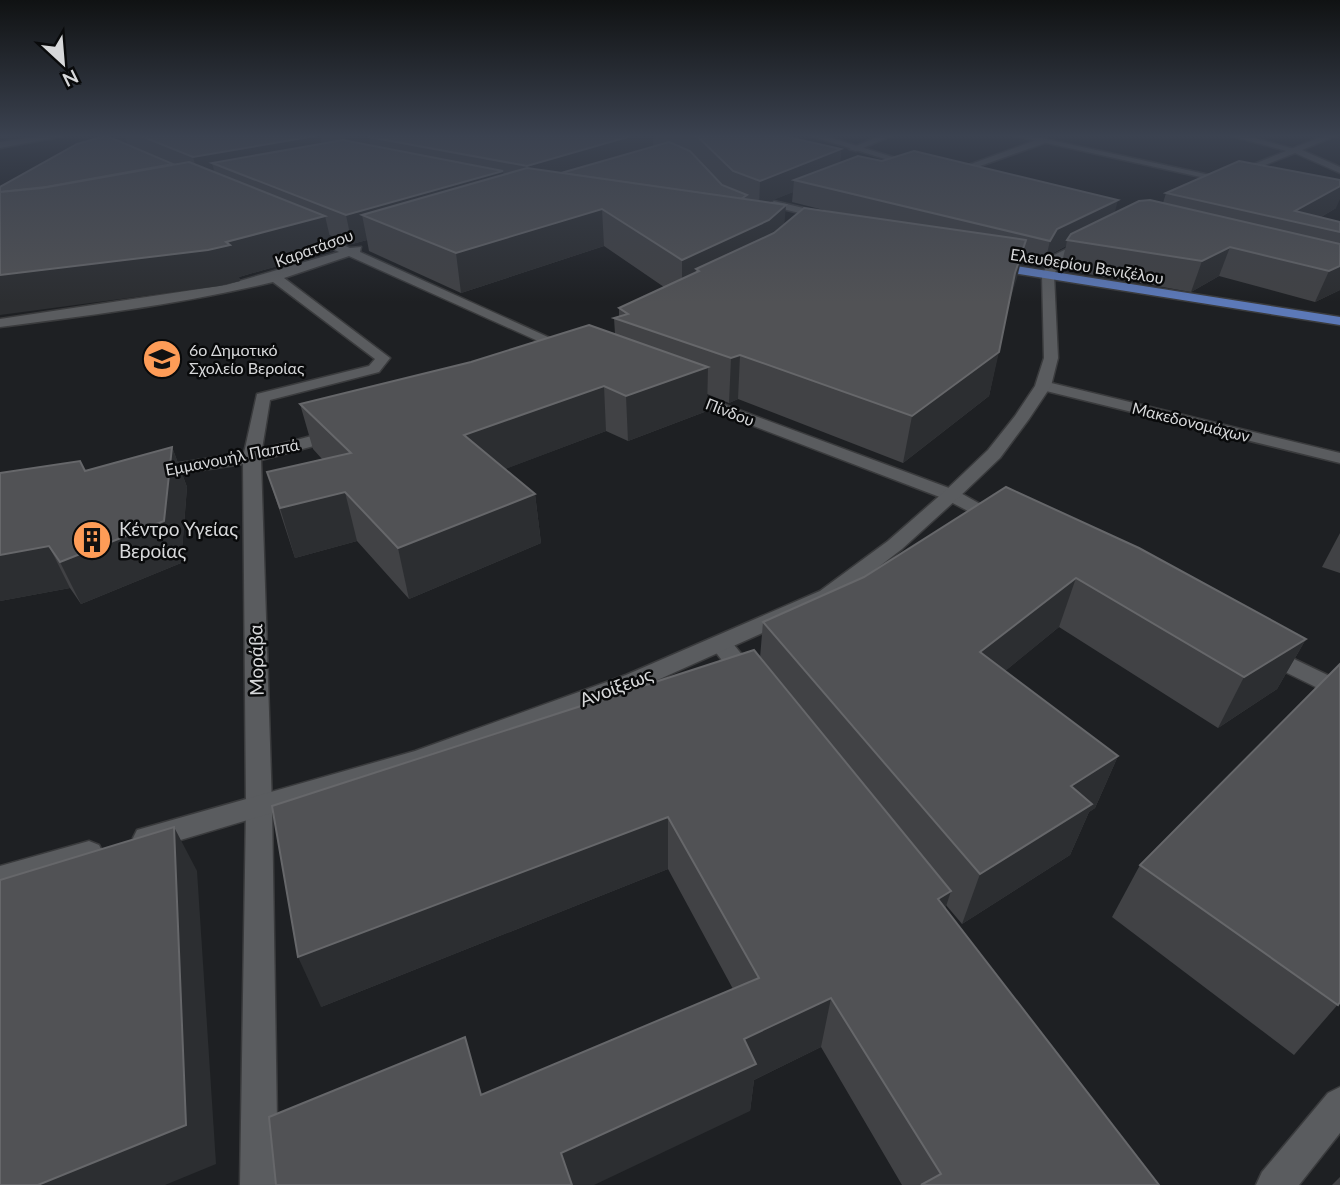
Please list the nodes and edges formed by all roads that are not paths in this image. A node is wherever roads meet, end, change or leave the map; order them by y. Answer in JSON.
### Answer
{"nodes":[{"id":1,"x":786,"y":198,"type":"edge"},
{"id":2,"x":839,"y":220,"type":"edge"},
{"id":3,"x":288,"y":225,"type":"edge"},
{"id":4,"x":1101,"y":236,"type":"edge"},
{"id":5,"x":372,"y":244,"type":"dead end"},
{"id":6,"x":351,"y":251,"type":"junction"},
{"id":7,"x":980,"y":261,"type":"edge"},
{"id":8,"x":1048,"y":275,"type":"junction"},
{"id":9,"x":277,"y":279,"type":"junction"},
{"id":10,"x":1340,"y":321,"type":"edge"},
{"id":11,"x":0,"y":323,"type":"edge"},
{"id":12,"x":562,"y":367,"type":"edge"},
{"id":13,"x":1043,"y":386,"type":"junction"},
{"id":14,"x":666,"y":387,"type":"edge"},
{"id":15,"x":355,"y":430,"type":"edge"},
{"id":16,"x":252,"y":457,"type":"junction"},
{"id":17,"x":1340,"y":458,"type":"edge"},
{"id":18,"x":133,"y":476,"type":"edge"},
{"id":19,"x":951,"y":495,"type":"junction"},
{"id":20,"x":1012,"y":526,"type":"edge"},
{"id":21,"x":722,"y":645,"type":"junction"},
{"id":22,"x":1255,"y":648,"type":"edge"},
{"id":23,"x":1340,"y":691,"type":"edge"},
{"id":24,"x":764,"y":699,"type":"edge"},
{"id":25,"x":259,"y":807,"type":"junction"},
{"id":26,"x":0,"y":878,"type":"edge"},
{"id":27,"x":1340,"y":1105,"type":"edge"},
{"id":28,"x":259,"y":1185,"type":"edge"},
{"id":29,"x":1275,"y":1185,"type":"edge"}],
"edges":[{"from":1,"to":2,"type":"street"},
{"from":3,"to":6,"type":"street"},
{"from":4,"to":8,"type":"street"},
{"from":5,"to":6,"type":"street","name":"Καρατάσου"},
{"from":6,"to":9,"type":"street","name":"Καρατάσου"},
{"from":6,"to":12,"type":"street"},
{"from":7,"to":8,"type":"main road","name":"Ελευθερίου Βενιζέλου"},
{"from":8,"to":10,"type":"main road","name":"Ελευθερίου Βενιζέλου"},
{"from":8,"to":13,"type":"street","name":"Ανοίξεως"},
{"from":9,"to":11,"type":"street","name":"Καρατάσου"},
{"from":9,"to":16,"type":"street","name":"Μοράβα"},
{"from":13,"to":17,"type":"street","name":"Μακεδονομάχων"},
{"from":13,"to":19,"type":"street","name":"Ανοίξεως"},
{"from":14,"to":19,"type":"street","name":"Πίνδου"},
{"from":15,"to":16,"type":"street","name":"Εμμανουήλ Παππά"},
{"from":16,"to":18,"type":"street","name":"Εμμανουήλ Παππά"},
{"from":16,"to":25,"type":"street","name":"Μοράβα"},
{"from":19,"to":20,"type":"street","name":"Πίνδου"},
{"from":19,"to":21,"type":"street","name":"Ανοίξεως"},
{"from":21,"to":24,"type":"street"},
{"from":21,"to":25,"type":"street","name":"Ανοίξεως"},
{"from":22,"to":23,"type":"street"},
{"from":25,"to":26,"type":"street","name":"Ανοίξεως"},
{"from":25,"to":28,"type":"street","name":"Μοράβα"},
{"from":27,"to":29,"type":"street"}]}
